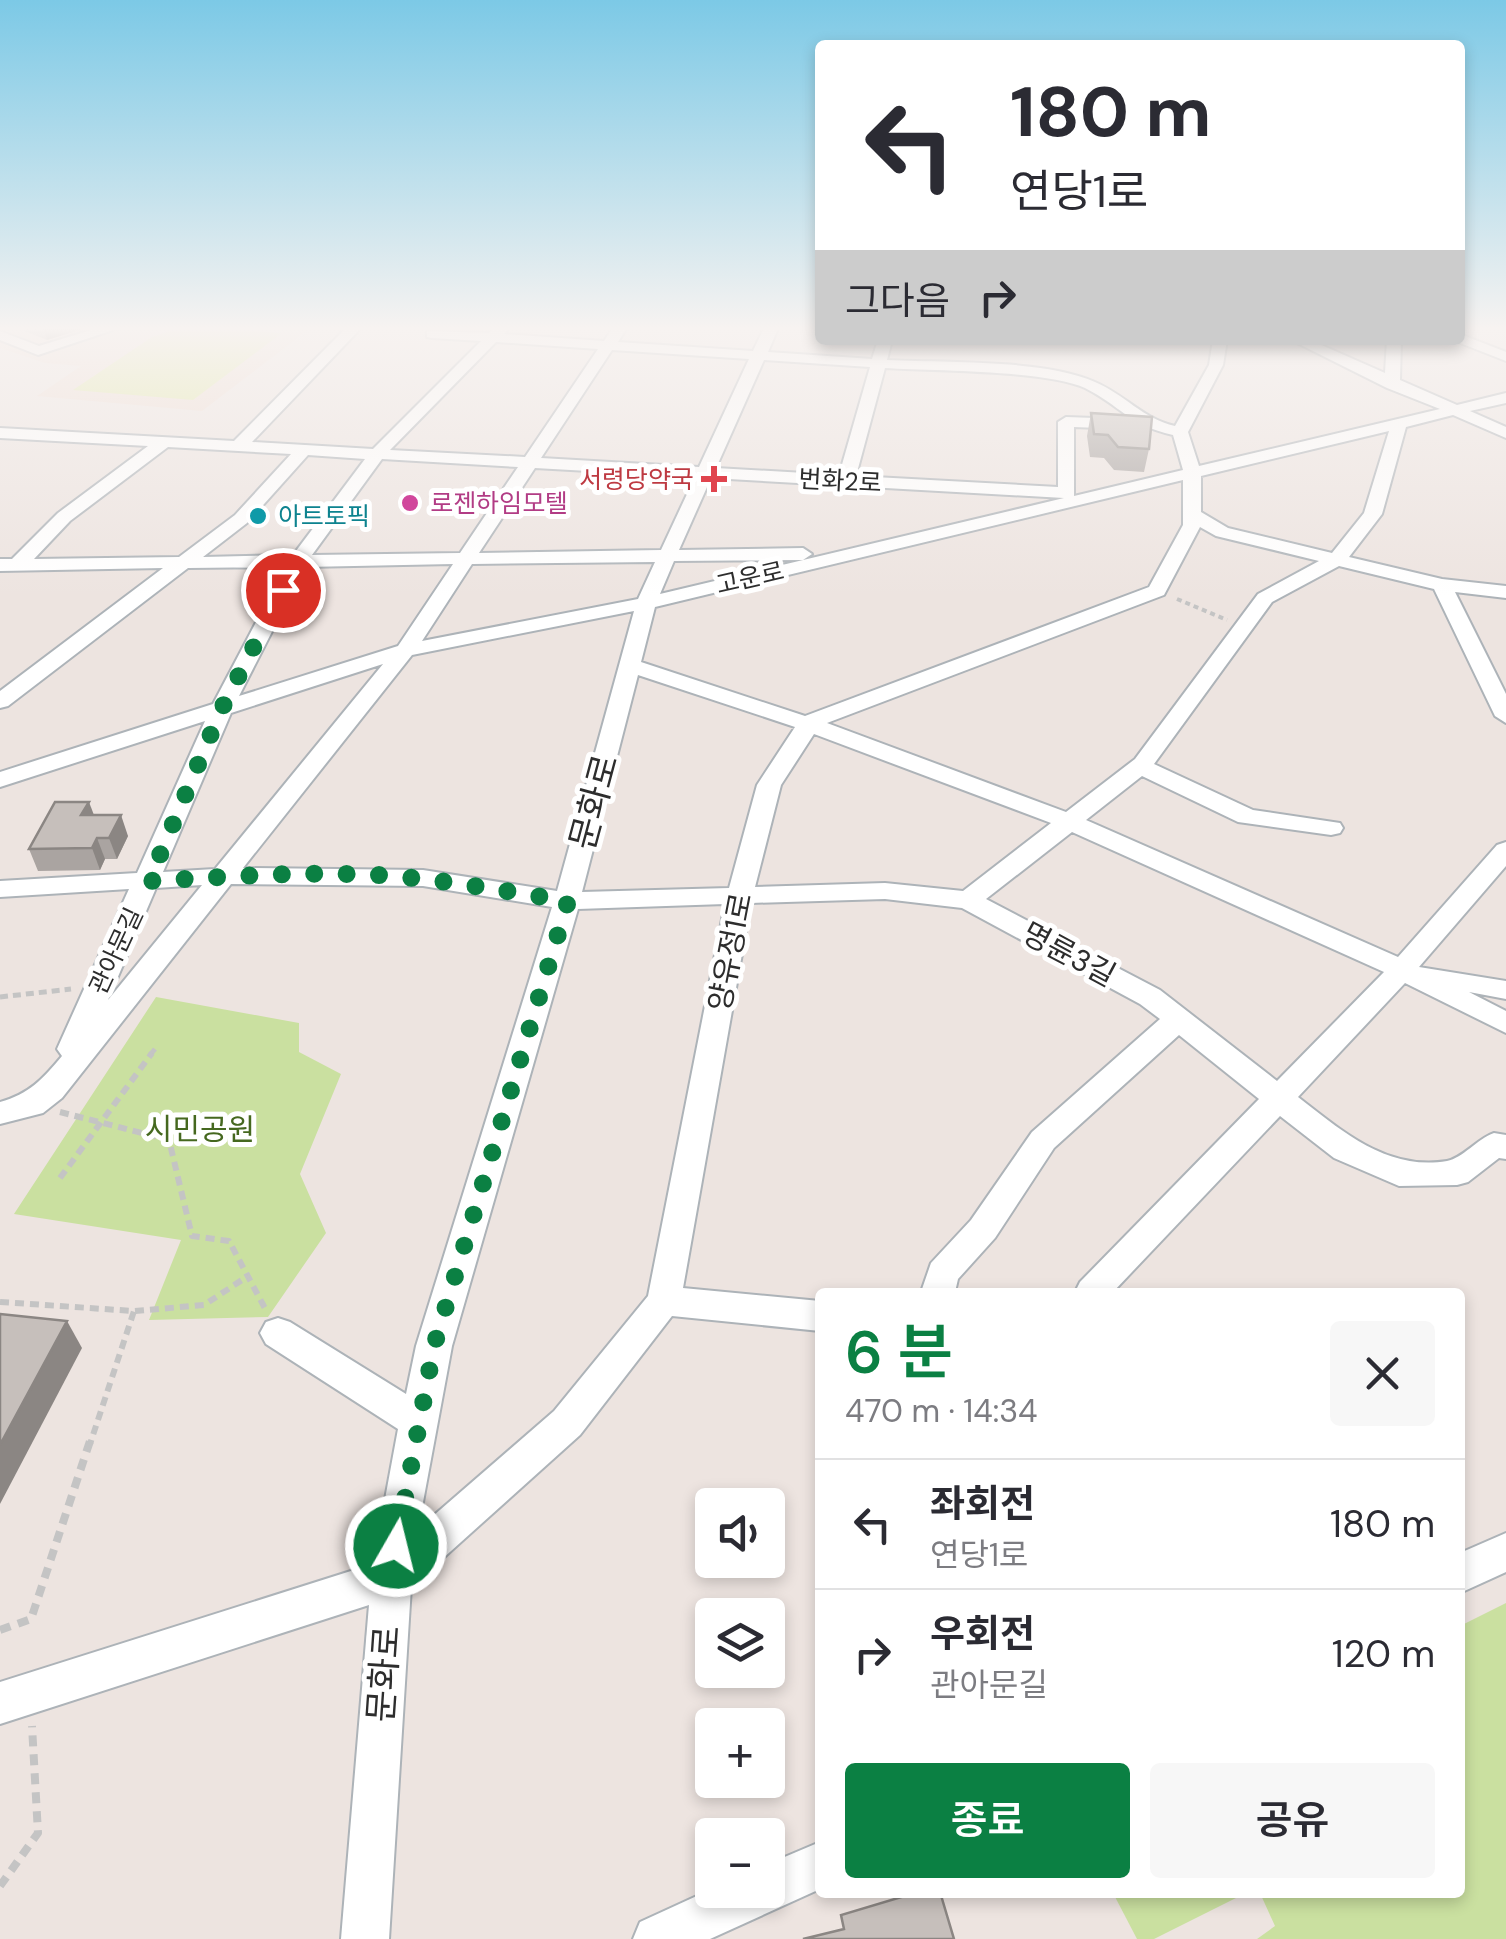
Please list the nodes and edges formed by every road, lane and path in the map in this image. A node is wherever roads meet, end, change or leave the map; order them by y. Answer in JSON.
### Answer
{"nodes":[{"id":1,"x":267,"y":416,"type":"edge"},
{"id":2,"x":414,"y":416,"type":"edge"},
{"id":3,"x":561,"y":416,"type":"edge"},
{"id":4,"x":730,"y":416,"type":"edge"},
{"id":5,"x":863,"y":416,"type":"edge"},
{"id":6,"x":1136,"y":416,"type":"edge"},
{"id":7,"x":1190,"y":416,"type":"edge"},
{"id":8,"x":1426,"y":416,"type":"edge"},
{"id":9,"x":1469,"y":416,"type":"edge"},
{"id":10,"x":1398,"y":423,"type":"junction"},
{"id":11,"x":1149,"y":425,"type":"junction"},
{"id":12,"x":1506,"y":432,"type":"edge"},
{"id":13,"x":0,"y":433,"type":"edge"},
{"id":14,"x":1180,"y":437,"type":"junction"},
{"id":15,"x":167,"y":440,"type":"junction"},
{"id":16,"x":240,"y":444,"type":"junction"},
{"id":17,"x":306,"y":448,"type":"junction"},
{"id":18,"x":378,"y":453,"type":"junction"},
{"id":19,"x":1240,"y":461,"type":"junction"},
{"id":20,"x":531,"y":462,"type":"junction"},
{"id":21,"x":705,"y":472,"type":"junction"},
{"id":22,"x":1192,"y":472,"type":"junction"},
{"id":23,"x":846,"y":481,"type":"junction"},
{"id":24,"x":1073,"y":496,"type":"junction"},
{"id":25,"x":1191,"y":514,"type":"junction"},
{"id":26,"x":855,"y":553,"type":"junction"},
{"id":27,"x":668,"y":556,"type":"junction"},
{"id":28,"x":468,"y":558,"type":"junction"},
{"id":29,"x":1337,"y":558,"type":"junction"},
{"id":30,"x":298,"y":560,"type":"junction"},
{"id":31,"x":182,"y":562,"type":"junction"},
{"id":32,"x":9,"y":564,"type":"edge"},
{"id":33,"x":1442,"y":585,"type":"junction"},
{"id":34,"x":1157,"y":591,"type":"junction"},
{"id":35,"x":1506,"y":592,"type":"edge"},
{"id":36,"x":646,"y":603,"type":"junction"},
{"id":37,"x":1243,"y":628,"type":"junction"},
{"id":38,"x":405,"y":650,"type":"junction"},
{"id":39,"x":629,"y":666,"type":"junction"},
{"id":40,"x":0,"y":702,"type":"edge"},
{"id":41,"x":221,"y":710,"type":"junction"},
{"id":42,"x":1506,"y":716,"type":"edge"},
{"id":43,"x":810,"y":722,"type":"junction"},
{"id":44,"x":1139,"y":766,"type":"junction"},
{"id":45,"x":0,"y":780,"type":"edge"},
{"id":46,"x":1068,"y":819,"type":"junction"},
{"id":47,"x":1330,"y":828,"type":"dead end"},
{"id":48,"x":1506,"y":850,"type":"edge"},
{"id":49,"x":223,"y":876,"type":"junction"},
{"id":50,"x":149,"y":881,"type":"junction"},
{"id":51,"x":0,"y":889,"type":"edge"},
{"id":52,"x":740,"y":895,"type":"junction"},
{"id":53,"x":968,"y":900,"type":"junction"},
{"id":54,"x":568,"y":901,"type":"junction"},
{"id":55,"x":1402,"y":970,"type":"junction"},
{"id":56,"x":99,"y":988,"type":"junction"},
{"id":57,"x":1506,"y":990,"type":"edge"},
{"id":58,"x":0,"y":997,"type":"edge"},
{"id":59,"x":1178,"y":1019,"type":"junction"},
{"id":60,"x":1506,"y":1023,"type":"edge"},
{"id":61,"x":155,"y":1049,"type":"dead end"},
{"id":62,"x":56,"y":1082,"type":"junction"},
{"id":63,"x":1280,"y":1097,"type":"junction"},
{"id":64,"x":32,"y":1106,"type":"junction"},
{"id":65,"x":0,"y":1113,"type":"edge"},
{"id":66,"x":101,"y":1122,"type":"junction"},
{"id":67,"x":1506,"y":1146,"type":"edge"},
{"id":68,"x":60,"y":1178,"type":"dead end"},
{"id":69,"x":248,"y":1276,"type":"junction"},
{"id":70,"x":939,"y":1288,"type":"edge"},
{"id":71,"x":1096,"y":1288,"type":"edge"},
{"id":72,"x":664,"y":1300,"type":"junction"},
{"id":73,"x":0,"y":1302,"type":"edge"},
{"id":74,"x":134,"y":1311,"type":"junction"},
{"id":75,"x":815,"y":1315,"type":"edge"},
{"id":76,"x":278,"y":1332,"type":"joint"},
{"id":77,"x":418,"y":1422,"type":"junction"},
{"id":78,"x":1506,"y":1552,"type":"edge"},
{"id":79,"x":1465,"y":1571,"type":"edge"},
{"id":80,"x":391,"y":1578,"type":"junction"},
{"id":81,"x":0,"y":1630,"type":"edge"},
{"id":82,"x":15,"y":1698,"type":"edge"},
{"id":83,"x":815,"y":1866,"type":"edge"},
{"id":84,"x":785,"y":1880,"type":"edge"},
{"id":85,"x":0,"y":1886,"type":"edge"},
{"id":86,"x":740,"y":1908,"type":"edge"},
{"id":87,"x":715,"y":1926,"type":"edge"},
{"id":88,"x":365,"y":1939,"type":"edge"},
{"id":89,"x":657,"y":1939,"type":"edge"}],
"edges":[{"from":1,"to":16,"type":"street"},
{"from":2,"to":18,"type":"street","name":"관아문길"},
{"from":3,"to":20,"type":"street","name":"관아문길"},
{"from":4,"to":21,"type":"street","name":"문화로"},
{"from":5,"to":23,"type":"street"},
{"from":6,"to":11,"type":"street"},
{"from":7,"to":14,"type":"street"},
{"from":8,"to":10,"type":"street","name":"고운로"},
{"from":9,"to":12,"type":"street"},
{"from":10,"to":19,"type":"street","name":"고운로"},
{"from":10,"to":29,"type":"street"},
{"from":11,"to":14,"type":"street"},
{"from":11,"to":24,"type":"street"},
{"from":13,"to":15,"type":"street","name":"번화2로"},
{"from":14,"to":19,"type":"street"},
{"from":14,"to":22,"type":"street"},
{"from":15,"to":16,"type":"street","name":"번화2로"},
{"from":15,"to":32,"type":"street"},
{"from":16,"to":17,"type":"street","name":"번화2로"},
{"from":17,"to":18,"type":"street","name":"번화2로"},
{"from":17,"to":31,"type":"street"},
{"from":18,"to":20,"type":"street","name":"번화2로"},
{"from":18,"to":30,"type":"street","name":"관아문길"},
{"from":19,"to":22,"type":"street","name":"고운로"},
{"from":20,"to":21,"type":"street","name":"번화2로"},
{"from":20,"to":28,"type":"street","name":"관아문길"},
{"from":21,"to":23,"type":"street","name":"번화2로"},
{"from":21,"to":27,"type":"street","name":"문화로"},
{"from":22,"to":24,"type":"street","name":"고운로"},
{"from":22,"to":25,"type":"street"},
{"from":23,"to":24,"type":"street","name":"번화2로"},
{"from":24,"to":26,"type":"street","name":"고운로"},
{"from":25,"to":29,"type":"street"},
{"from":25,"to":34,"type":"street"},
{"from":26,"to":27,"type":"street"},
{"from":26,"to":36,"type":"street","name":"고운로"},
{"from":27,"to":28,"type":"street"},
{"from":27,"to":36,"type":"street","name":"문화로"},
{"from":28,"to":30,"type":"street"},
{"from":28,"to":38,"type":"street","name":"관아문길"},
{"from":29,"to":33,"type":"street"},
{"from":29,"to":37,"type":"street"},
{"from":30,"to":31,"type":"street"},
{"from":30,"to":41,"type":"street","name":"관아문길"},
{"from":31,"to":32,"type":"street"},
{"from":31,"to":40,"type":"street"},
{"from":33,"to":35,"type":"street"},
{"from":33,"to":42,"type":"street"},
{"from":34,"to":37,"type":"path"},
{"from":34,"to":43,"type":"street"},
{"from":36,"to":38,"type":"street","name":"고운로"},
{"from":36,"to":39,"type":"street","name":"문화로"},
{"from":37,"to":44,"type":"street"},
{"from":38,"to":41,"type":"street","name":"고운로"},
{"from":38,"to":49,"type":"street","name":"관아문길"},
{"from":39,"to":43,"type":"street"},
{"from":39,"to":54,"type":"street","name":"문화로"},
{"from":41,"to":45,"type":"street","name":"고운로"},
{"from":41,"to":50,"type":"street","name":"관아문길"},
{"from":43,"to":46,"type":"street"},
{"from":43,"to":52,"type":"street","name":"양유정1로"},
{"from":44,"to":46,"type":"street"},
{"from":44,"to":47,"type":"street"},
{"from":46,"to":53,"type":"street"},
{"from":46,"to":55,"type":"street"},
{"from":48,"to":55,"type":"street"},
{"from":49,"to":50,"type":"street","name":"명륜3길"},
{"from":49,"to":54,"type":"street","name":"명륜3길"},
{"from":49,"to":62,"type":"street","name":"관아문길"},
{"from":50,"to":51,"type":"street","name":"명륜3길"},
{"from":50,"to":56,"type":"street","name":"관아문길"},
{"from":52,"to":53,"type":"street","name":"명륜3길"},
{"from":52,"to":54,"type":"street","name":"명륜3길"},
{"from":52,"to":72,"type":"street","name":"양유정1로"},
{"from":53,"to":59,"type":"street","name":"명륜3길"},
{"from":54,"to":77,"type":"street","name":"문화로"},
{"from":55,"to":57,"type":"street"},
{"from":55,"to":60,"type":"street"},
{"from":55,"to":63,"type":"street"},
{"from":56,"to":58,"type":"path"},
{"from":56,"to":62,"type":"street","name":"관아문길"},
{"from":59,"to":63,"type":"street","name":"명륜3길"},
{"from":59,"to":70,"type":"street"},
{"from":61,"to":66,"type":"path"},
{"from":62,"to":64,"type":"street","name":"관아문길"},
{"from":63,"to":67,"type":"street","name":"명륜3길"},
{"from":63,"to":71,"type":"street"},
{"from":64,"to":65,"type":"street"},
{"from":64,"to":66,"type":"path"},
{"from":66,"to":68,"type":"path"},
{"from":66,"to":69,"type":"path"},
{"from":69,"to":74,"type":"path"},
{"from":69,"to":76,"type":"path"},
{"from":72,"to":75,"type":"street"},
{"from":72,"to":80,"type":"street","name":"양유정1로"},
{"from":73,"to":74,"type":"path"},
{"from":74,"to":81,"type":"path"},
{"from":76,"to":77,"type":"street"},
{"from":77,"to":80,"type":"street","name":"문화로"},
{"from":78,"to":79,"type":"street"},
{"from":80,"to":82,"type":"street"},
{"from":80,"to":88,"type":"street","name":"문화로"},
{"from":82,"to":85,"type":"path"},
{"from":83,"to":84,"type":"street"},
{"from":86,"to":87,"type":"street"},
{"from":87,"to":89,"type":"street"}]}
